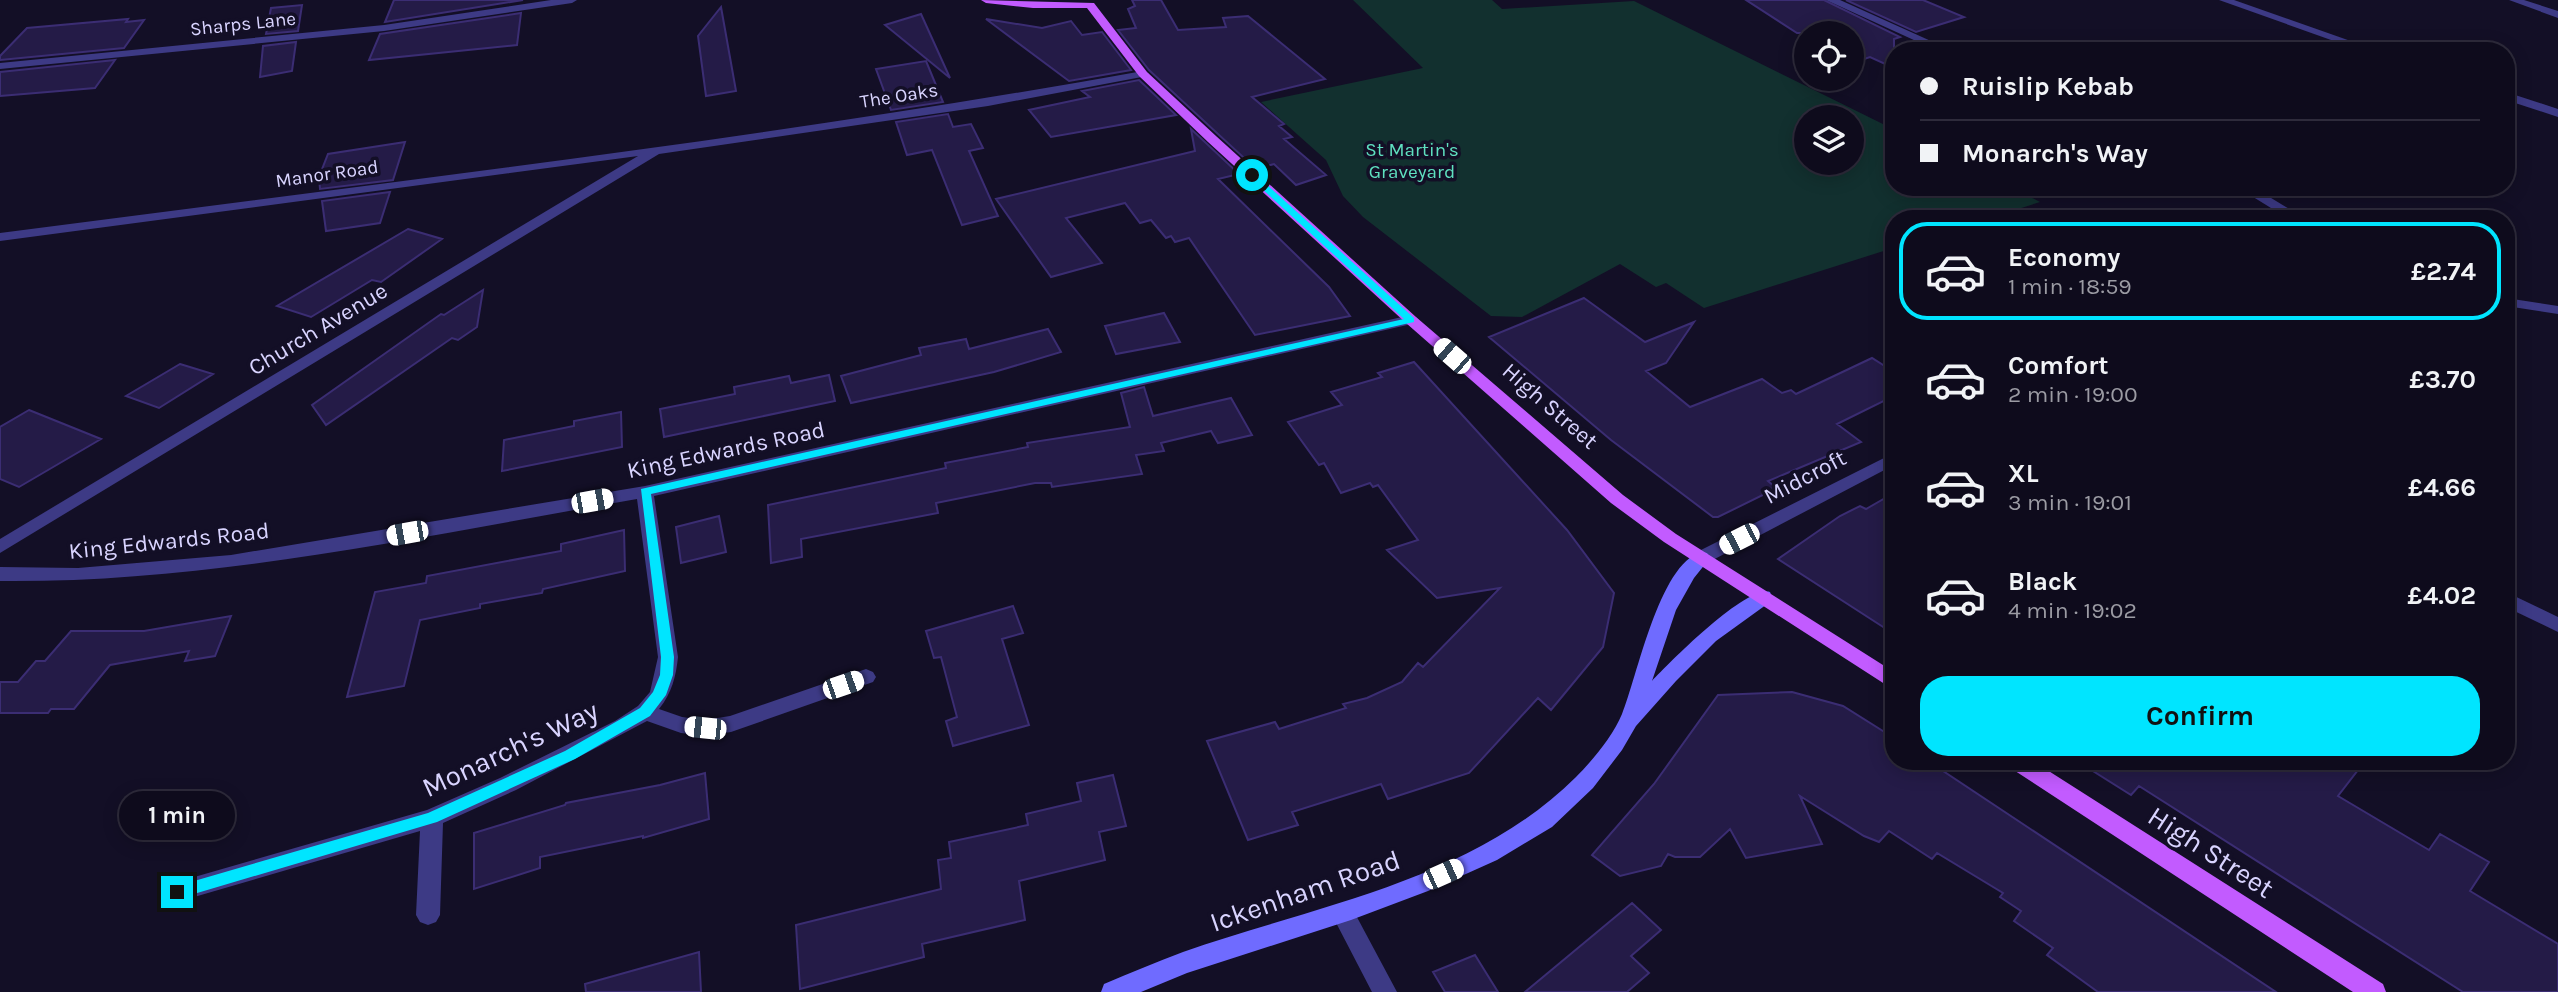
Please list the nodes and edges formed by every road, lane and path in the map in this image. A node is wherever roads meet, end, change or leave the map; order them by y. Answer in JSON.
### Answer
{"nodes":[{"id":1,"x":572,"y":0,"type":"edge"},
{"id":2,"x":986,"y":0,"type":"edge"},
{"id":3,"x":1831,"y":0,"type":"edge"},
{"id":4,"x":2224,"y":0,"type":"edge"},
{"id":5,"x":2514,"y":0,"type":"edge"},
{"id":6,"x":1093,"y":3,"type":"edge"},
{"id":7,"x":2558,"y":15,"type":"edge"},
{"id":8,"x":1927,"y":42,"type":"edge"},
{"id":9,"x":2348,"y":42,"type":"edge"},
{"id":10,"x":0,"y":66,"type":"edge"},
{"id":11,"x":1143,"y":74,"type":"junction"},
{"id":12,"x":2515,"y":99,"type":"edge"},
{"id":13,"x":2558,"y":113,"type":"edge"},
{"id":14,"x":659,"y":149,"type":"junction"},
{"id":15,"x":2259,"y":196,"type":"edge"},
{"id":16,"x":2283,"y":210,"type":"edge"},
{"id":17,"x":0,"y":237,"type":"edge"},
{"id":18,"x":2515,"y":303,"type":"edge"},
{"id":19,"x":2558,"y":310,"type":"edge"},
{"id":20,"x":1411,"y":320,"type":"junction"},
{"id":21,"x":1885,"y":463,"type":"edge"},
{"id":22,"x":645,"y":492,"type":"junction"},
{"id":23,"x":0,"y":547,"type":"edge"},
{"id":24,"x":1701,"y":558,"type":"junction"},
{"id":25,"x":0,"y":574,"type":"edge"},
{"id":26,"x":1763,"y":597,"type":"junction"},
{"id":27,"x":2515,"y":604,"type":"edge"},
{"id":28,"x":2558,"y":625,"type":"edge"},
{"id":29,"x":1885,"y":676,"type":"edge"},
{"id":30,"x":866,"y":677,"type":"dead end"},
{"id":31,"x":645,"y":712,"type":"junction"},
{"id":32,"x":1629,"y":720,"type":"junction"},
{"id":33,"x":2030,"y":770,"type":"edge"},
{"id":34,"x":432,"y":818,"type":"junction"},
{"id":35,"x":177,"y":892,"type":"dead end"},
{"id":36,"x":1343,"y":913,"type":"junction"},
{"id":37,"x":428,"y":915,"type":"dead end"},
{"id":38,"x":1113,"y":992,"type":"edge"},
{"id":39,"x":1385,"y":992,"type":"edge"},
{"id":40,"x":2374,"y":992,"type":"edge"}],
"edges":[{"from":1,"to":10,"type":"street","name":"Sharps Lane"},
{"from":2,"to":6,"type":"main road"},
{"from":3,"to":8,"type":"street"},
{"from":4,"to":9,"type":"street"},
{"from":5,"to":7,"type":"street"},
{"from":6,"to":11,"type":"main road","name":"High Street"},
{"from":11,"to":14,"type":"street","name":"The Oaks"},
{"from":11,"to":20,"type":"main road","name":"High Street"},
{"from":12,"to":13,"type":"street"},
{"from":14,"to":17,"type":"street","name":"Manor Road"},
{"from":14,"to":23,"type":"street","name":"Church Avenue"},
{"from":15,"to":16,"type":"street"},
{"from":18,"to":19,"type":"street"},
{"from":20,"to":22,"type":"street","name":"King Edwards Road"},
{"from":20,"to":24,"type":"main road","name":"High Street"},
{"from":21,"to":24,"type":"street","name":"Midcroft"},
{"from":22,"to":25,"type":"street","name":"King Edwards Road"},
{"from":22,"to":31,"type":"street","name":"Monarch's Way"},
{"from":24,"to":26,"type":"main road","name":"High Street"},
{"from":24,"to":32,"type":"main road","name":"Ickenham Road"},
{"from":26,"to":29,"type":"main road","name":"High Street"},
{"from":26,"to":32,"type":"main road","name":"Ickenham Road"},
{"from":27,"to":28,"type":"street"},
{"from":30,"to":31,"type":"street"},
{"from":31,"to":34,"type":"street","name":"Monarch's Way"},
{"from":32,"to":36,"type":"main road","name":"Ickenham Road"},
{"from":33,"to":40,"type":"main road","name":"High Street"},
{"from":34,"to":35,"type":"street","name":"Monarch's Way"},
{"from":34,"to":37,"type":"street"},
{"from":36,"to":38,"type":"main road","name":"Ickenham Road"},
{"from":36,"to":39,"type":"street"}]}
